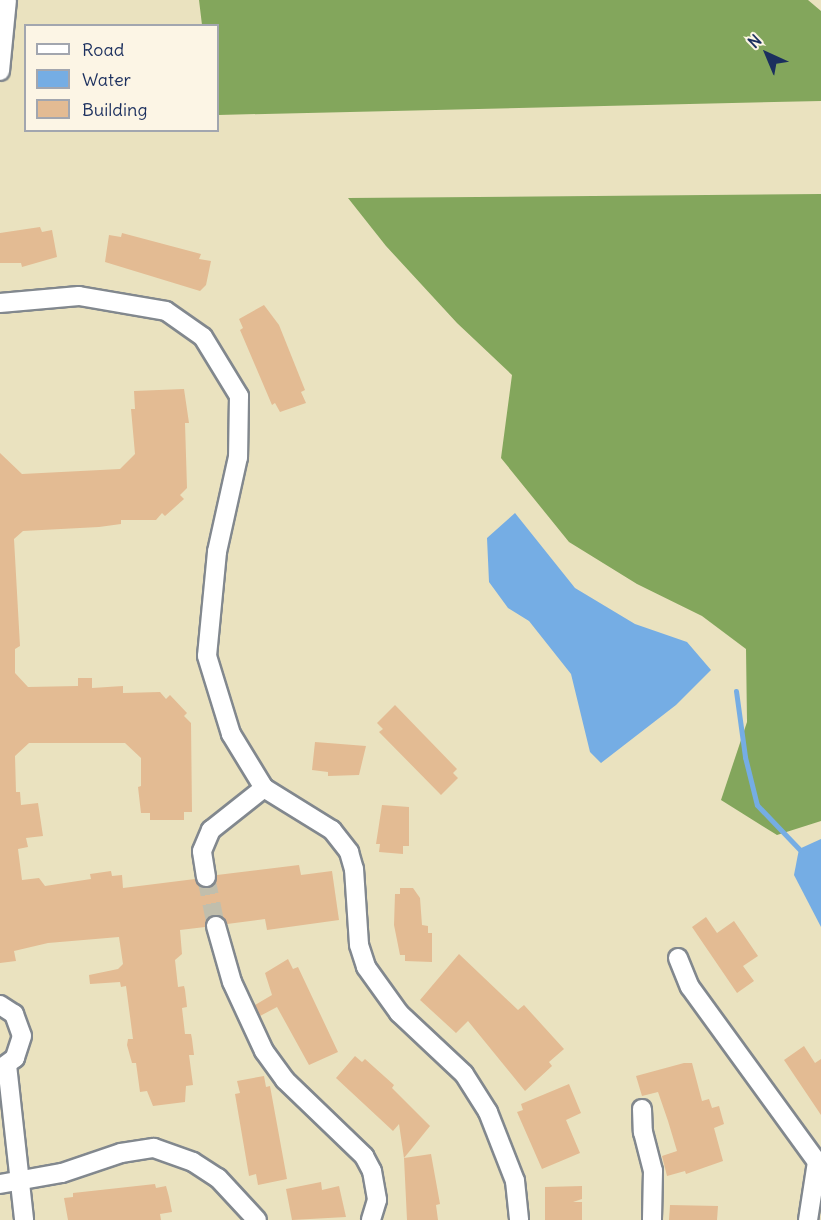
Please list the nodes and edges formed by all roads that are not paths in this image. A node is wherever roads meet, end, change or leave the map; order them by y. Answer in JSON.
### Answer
{"nodes":[{"id":1,"x":7,"y":0,"type":"edge"},
{"id":2,"x":0,"y":71,"type":"edge"},
{"id":3,"x":0,"y":303,"type":"edge"},
{"id":4,"x":264,"y":788,"type":"junction"},
{"id":5,"x":206,"y":877,"type":"tunnel mouth"},
{"id":6,"x":216,"y":926,"type":"tunnel mouth"},
{"id":7,"x":678,"y":958,"type":"dead end"},
{"id":8,"x":0,"y":1005,"type":"edge"},
{"id":9,"x":3,"y":1067,"type":"edge"},
{"id":10,"x":642,"y":1109,"type":"dead end"},
{"id":11,"x":20,"y":1180,"type":"junction"},
{"id":12,"x":0,"y":1184,"type":"edge"},
{"id":13,"x":24,"y":1220,"type":"edge"},
{"id":14,"x":257,"y":1220,"type":"edge"},
{"id":15,"x":371,"y":1220,"type":"edge"},
{"id":16,"x":519,"y":1220,"type":"edge"},
{"id":17,"x":652,"y":1220,"type":"edge"},
{"id":18,"x":808,"y":1220,"type":"edge"}],
"edges":[{"from":1,"to":2,"type":"street"},
{"from":3,"to":4,"type":"street"},
{"from":4,"to":5,"type":"street"},
{"from":4,"to":16,"type":"street"},
{"from":6,"to":15,"type":"street"},
{"from":7,"to":18,"type":"street"},
{"from":8,"to":9,"type":"street"},
{"from":9,"to":11,"type":"street"},
{"from":10,"to":17,"type":"street"},
{"from":11,"to":12,"type":"street"},
{"from":11,"to":13,"type":"street"},
{"from":11,"to":14,"type":"street"}]}
